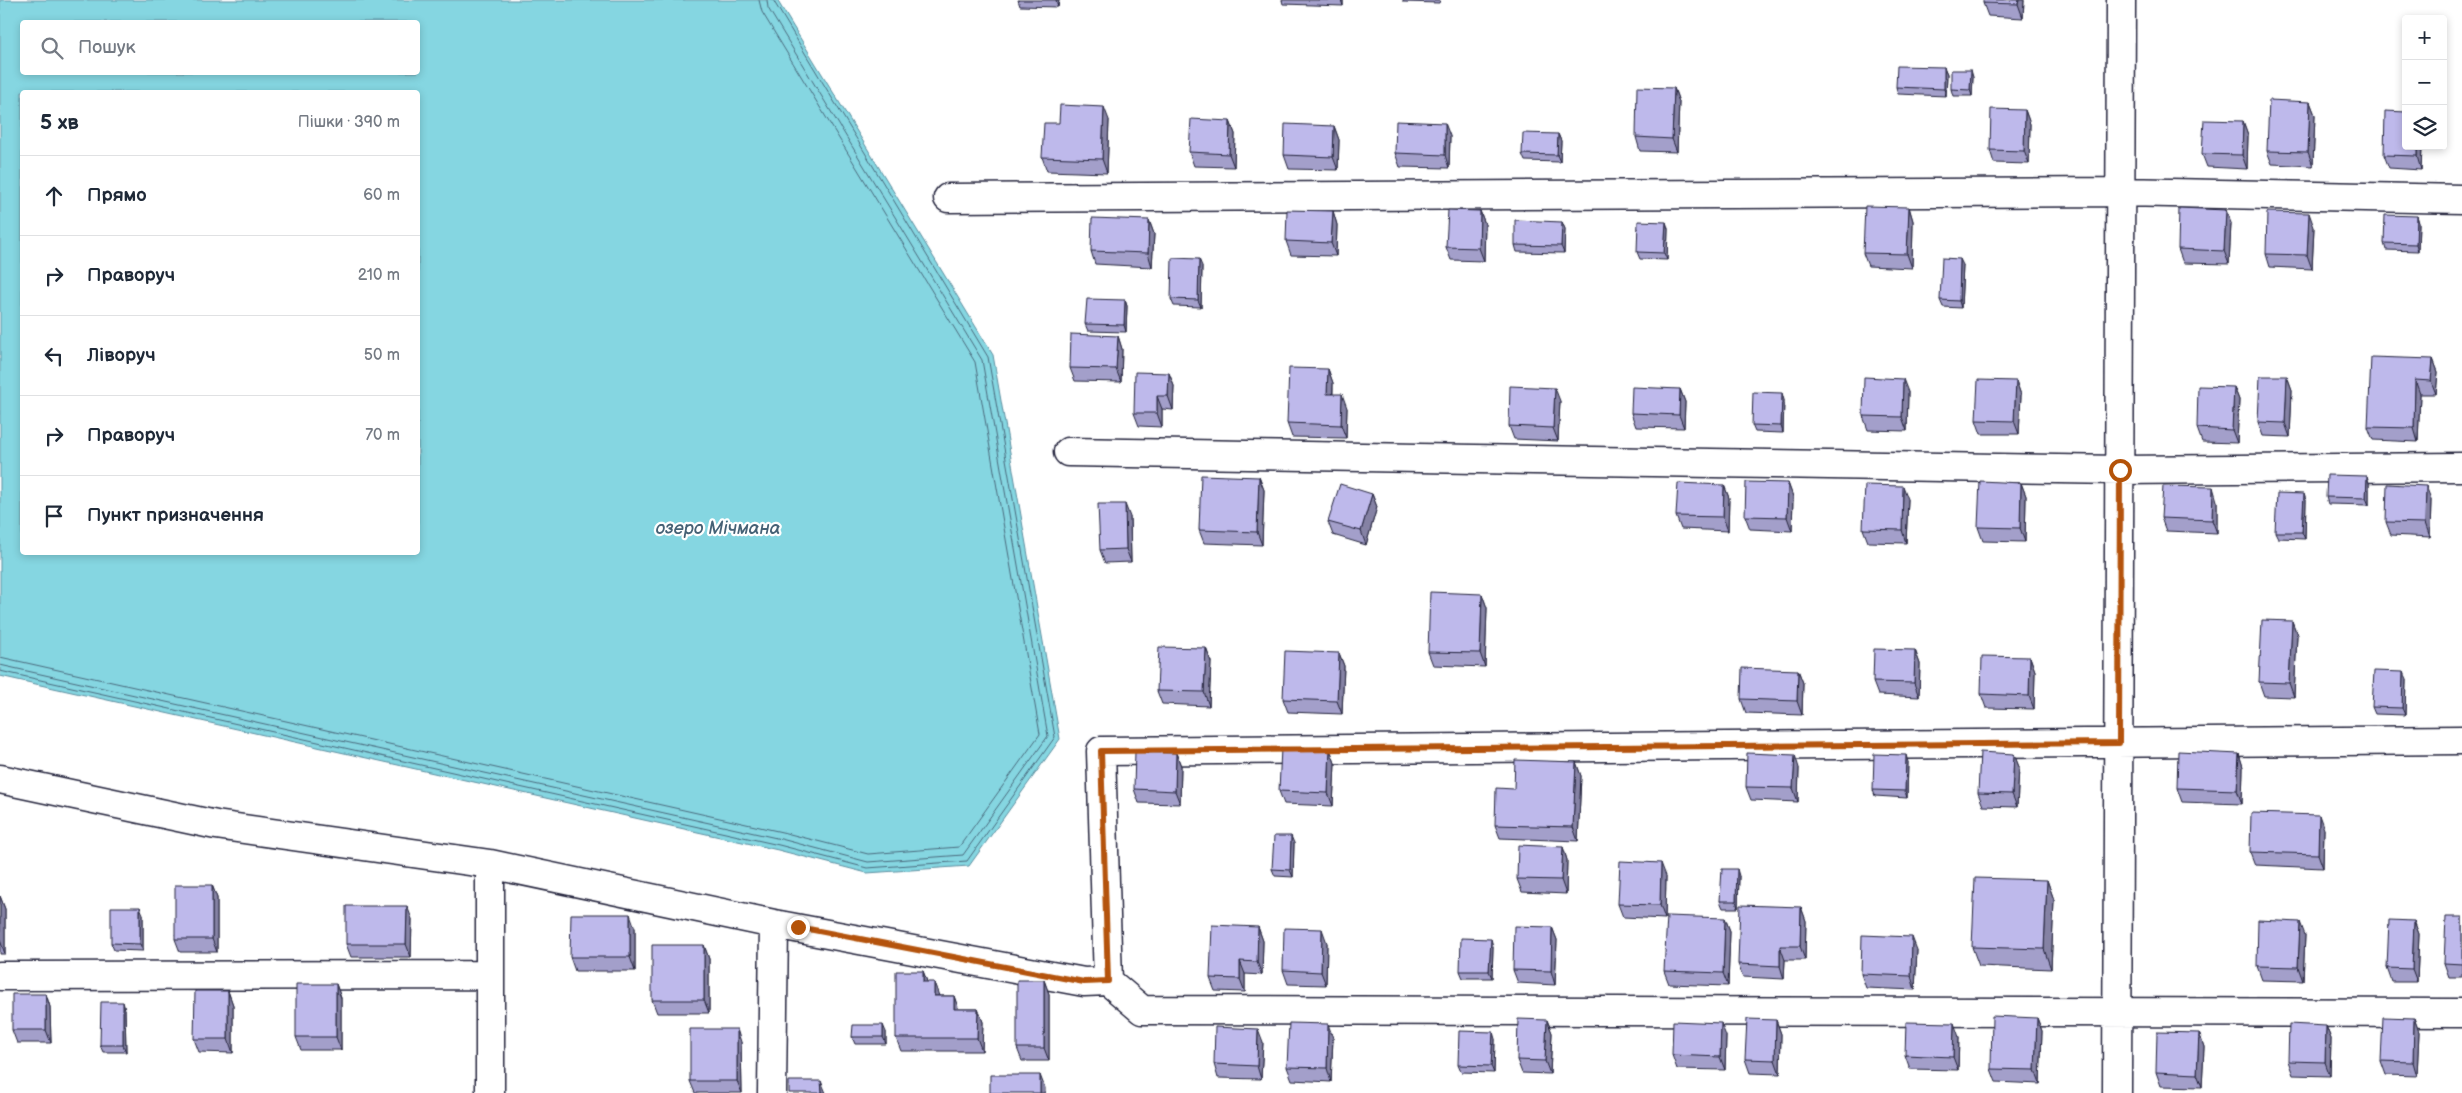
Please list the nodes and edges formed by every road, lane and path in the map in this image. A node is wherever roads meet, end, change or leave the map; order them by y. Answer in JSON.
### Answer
{"nodes":[{"id":1,"x":2121,"y":0,"type":"edge"},
{"id":2,"x":2120,"y":192,"type":"junction"},
{"id":3,"x":948,"y":198,"type":"dead end"},
{"id":4,"x":2462,"y":199,"type":"edge"},
{"id":5,"x":1068,"y":452,"type":"dead end"},
{"id":6,"x":2462,"y":467,"type":"edge"},
{"id":7,"x":2120,"y":470,"type":"junction"},
{"id":8,"x":2462,"y":740,"type":"edge"},
{"id":9,"x":2119,"y":743,"type":"junction"},
{"id":10,"x":0,"y":779,"type":"edge"},
{"id":11,"x":490,"y":864,"type":"junction"},
{"id":12,"x":774,"y":924,"type":"junction"},
{"id":13,"x":490,"y":975,"type":"junction"},
{"id":14,"x":0,"y":976,"type":"edge"},
{"id":15,"x":1108,"y":981,"type":"junction"},
{"id":16,"x":2117,"y":1013,"type":"junction"},
{"id":17,"x":2462,"y":1013,"type":"edge"},
{"id":18,"x":490,"y":1093,"type":"edge"},
{"id":19,"x":772,"y":1093,"type":"edge"},
{"id":20,"x":2117,"y":1093,"type":"edge"}],
"edges":[{"from":1,"to":2,"type":"street"},
{"from":2,"to":3,"type":"street"},
{"from":2,"to":4,"type":"street"},
{"from":2,"to":7,"type":"street"},
{"from":5,"to":7,"type":"street"},
{"from":6,"to":7,"type":"street"},
{"from":7,"to":9,"type":"street"},
{"from":8,"to":9,"type":"street"},
{"from":9,"to":15,"type":"street"},
{"from":9,"to":16,"type":"street"},
{"from":10,"to":11,"type":"street"},
{"from":11,"to":12,"type":"street"},
{"from":11,"to":13,"type":"street"},
{"from":12,"to":15,"type":"street"},
{"from":12,"to":19,"type":"street"},
{"from":13,"to":14,"type":"street"},
{"from":13,"to":18,"type":"street"},
{"from":15,"to":16,"type":"street"},
{"from":16,"to":17,"type":"street"},
{"from":16,"to":20,"type":"street"}]}
